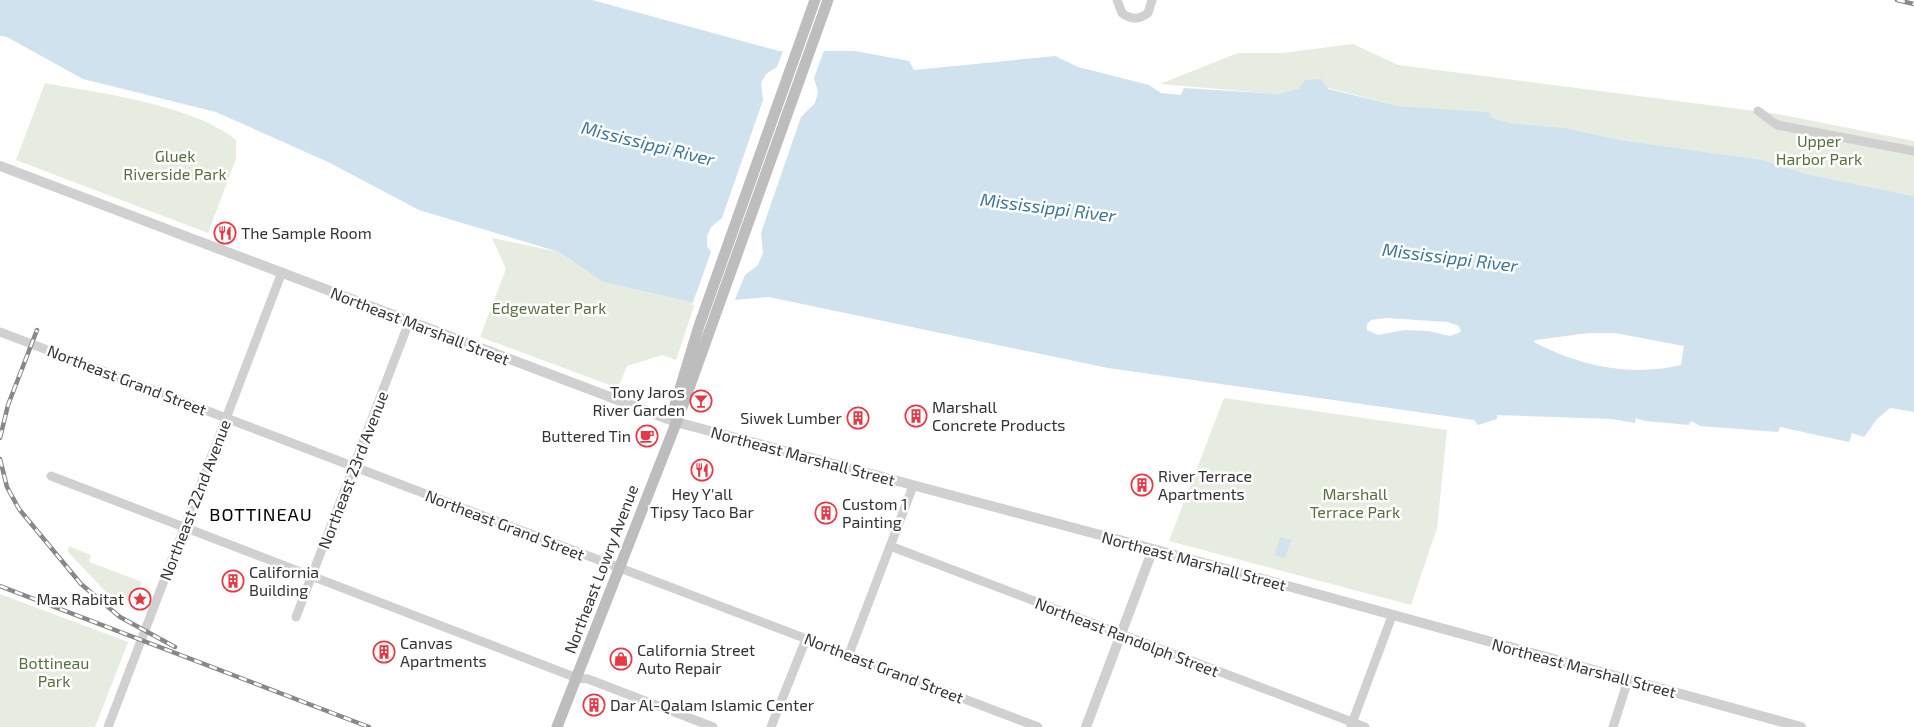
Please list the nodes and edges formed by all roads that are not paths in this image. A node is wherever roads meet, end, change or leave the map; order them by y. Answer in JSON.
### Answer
{"nodes":[{"id":1,"x":815,"y":0,"type":"edge"},
{"id":2,"x":828,"y":0,"type":"edge"},
{"id":3,"x":1117,"y":0,"type":"edge"},
{"id":4,"x":1152,"y":0,"type":"edge"},
{"id":5,"x":1758,"y":111,"type":"dead end"},
{"id":6,"x":1914,"y":151,"type":"edge"},
{"id":7,"x":0,"y":166,"type":"edge"},
{"id":8,"x":282,"y":272,"type":"junction"},
{"id":9,"x":409,"y":322,"type":"junction"},
{"id":10,"x":0,"y":332,"type":"edge"},
{"id":11,"x":226,"y":418,"type":"junction"},
{"id":12,"x":676,"y":422,"type":"junction"},
{"id":13,"x":354,"y":466,"type":"junction"},
{"id":14,"x":51,"y":476,"type":"dead end"},
{"id":15,"x":912,"y":486,"type":"junction"},
{"id":16,"x":185,"y":528,"type":"junction"},
{"id":17,"x":890,"y":546,"type":"junction"},
{"id":18,"x":1154,"y":549,"type":"junction"},
{"id":19,"x":619,"y":568,"type":"junction"},
{"id":20,"x":312,"y":575,"type":"junction"},
{"id":21,"x":1392,"y":616,"type":"junction"},
{"id":22,"x":296,"y":617,"type":"dead end"},
{"id":23,"x":1121,"y":634,"type":"junction"},
{"id":24,"x":806,"y":638,"type":"junction"},
{"id":25,"x":849,"y":654,"type":"junction"},
{"id":26,"x":577,"y":678,"type":"junction"},
{"id":27,"x":1628,"y":680,"type":"junction"},
{"id":28,"x":1352,"y":725,"type":"edge"},
{"id":29,"x":108,"y":727,"type":"edge"},
{"id":30,"x":557,"y":727,"type":"edge"},
{"id":31,"x":713,"y":727,"type":"edge"},
{"id":32,"x":771,"y":727,"type":"edge"},
{"id":33,"x":1038,"y":727,"type":"edge"},
{"id":34,"x":1086,"y":727,"type":"edge"},
{"id":35,"x":1365,"y":727,"type":"edge"},
{"id":36,"x":1613,"y":727,"type":"edge"},
{"id":37,"x":1801,"y":727,"type":"edge"}],
"edges":[{"from":1,"to":12,"type":"main road","name":"Northeast Lowry Avenue"},
{"from":2,"to":12,"type":"main road","name":"Northeast Lowry Avenue"},
{"from":3,"to":4,"type":"street"},
{"from":5,"to":6,"type":"street"},
{"from":7,"to":8,"type":"street","name":"Northeast Marshall Street"},
{"from":8,"to":9,"type":"street","name":"Northeast Marshall Street"},
{"from":8,"to":11,"type":"street","name":"Northeast 22nd Avenue"},
{"from":9,"to":12,"type":"street","name":"Northeast Marshall Street"},
{"from":9,"to":13,"type":"street","name":"Northeast 23rd Avenue"},
{"from":10,"to":11,"type":"street","name":"Northeast Grand Street"},
{"from":11,"to":13,"type":"street","name":"Northeast Grand Street"},
{"from":11,"to":16,"type":"street","name":"Northeast 22nd Avenue"},
{"from":12,"to":15,"type":"street","name":"Northeast Marshall Street"},
{"from":12,"to":19,"type":"main road","name":"Northeast Lowry Avenue"},
{"from":13,"to":19,"type":"street","name":"Northeast Grand Street"},
{"from":13,"to":20,"type":"street","name":"Northeast 23rd Avenue"},
{"from":14,"to":16,"type":"street"},
{"from":15,"to":17,"type":"street"},
{"from":15,"to":18,"type":"street","name":"Northeast Marshall Street"},
{"from":16,"to":20,"type":"street"},
{"from":16,"to":29,"type":"street","name":"Northeast 22nd Avenue"},
{"from":17,"to":23,"type":"street","name":"Northeast Randolph Street"},
{"from":17,"to":25,"type":"street"},
{"from":18,"to":21,"type":"street","name":"Northeast Marshall Street"},
{"from":18,"to":23,"type":"street"},
{"from":19,"to":24,"type":"street","name":"Northeast Grand Street"},
{"from":19,"to":26,"type":"main road","name":"Northeast Lowry Avenue"},
{"from":20,"to":22,"type":"street","name":"Northeast 23rd Avenue"},
{"from":20,"to":26,"type":"street"},
{"from":21,"to":27,"type":"street","name":"Northeast Marshall Street"},
{"from":21,"to":28,"type":"street"},
{"from":23,"to":28,"type":"street","name":"Northeast Randolph Street"},
{"from":23,"to":34,"type":"street"},
{"from":24,"to":25,"type":"street","name":"Northeast Grand Street"},
{"from":24,"to":32,"type":"street"},
{"from":25,"to":33,"type":"street","name":"Northeast Grand Street"},
{"from":26,"to":30,"type":"main road","name":"Northeast Lowry Avenue"},
{"from":26,"to":31,"type":"street"},
{"from":27,"to":36,"type":"street"},
{"from":27,"to":37,"type":"street","name":"Northeast Marshall Street"},
{"from":28,"to":35,"type":"street","name":"Northeast Randolph Street"}]}
